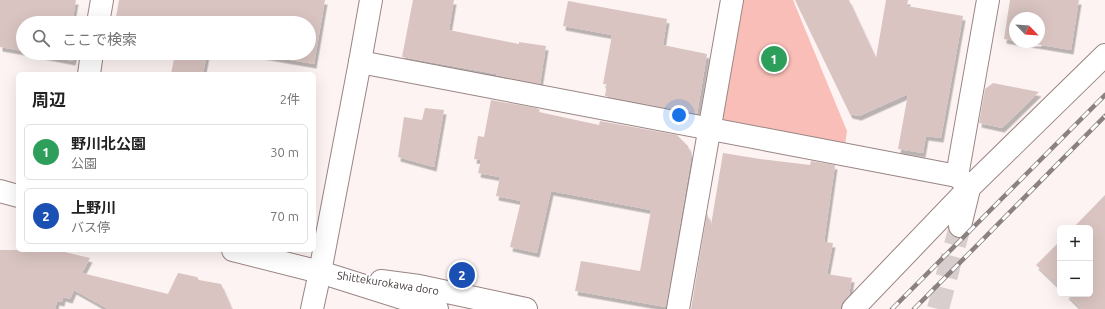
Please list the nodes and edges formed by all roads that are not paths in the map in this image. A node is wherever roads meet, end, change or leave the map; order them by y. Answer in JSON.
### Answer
{"nodes":[{"id":1,"x":102,"y":0,"type":"edge"},
{"id":2,"x":371,"y":0,"type":"edge"},
{"id":3,"x":732,"y":0,"type":"edge"},
{"id":4,"x":988,"y":0,"type":"edge"},
{"id":5,"x":99,"y":16,"type":"edge"},
{"id":6,"x":1105,"y":55,"type":"edge"},
{"id":7,"x":91,"y":60,"type":"edge"},
{"id":8,"x":360,"y":62,"type":"junction"},
{"id":9,"x":89,"y":72,"type":"edge"},
{"id":10,"x":710,"y":129,"type":"junction"},
{"id":11,"x":963,"y":182,"type":"junction"},
{"id":12,"x":0,"y":191,"type":"edge"},
{"id":13,"x":16,"y":195,"type":"edge"},
{"id":14,"x":960,"y":226,"type":"tunnel mouth"},
{"id":15,"x":240,"y":252,"type":"edge"},
{"id":16,"x":320,"y":272,"type":"junction"},
{"id":17,"x":312,"y":309,"type":"edge"},
{"id":18,"x":437,"y":309,"type":"edge"},
{"id":19,"x":526,"y":309,"type":"edge"},
{"id":20,"x":678,"y":309,"type":"edge"},
{"id":21,"x":853,"y":309,"type":"edge"}],
"edges":[{"from":1,"to":5,"type":"street"},
{"from":2,"to":8,"type":"street"},
{"from":3,"to":10,"type":"street"},
{"from":4,"to":11,"type":"street"},
{"from":6,"to":11,"type":"street"},
{"from":7,"to":9,"type":"street"},
{"from":8,"to":10,"type":"street"},
{"from":8,"to":16,"type":"street"},
{"from":10,"to":11,"type":"street"},
{"from":10,"to":20,"type":"street"},
{"from":11,"to":14,"type":"street"},
{"from":11,"to":21,"type":"street"},
{"from":12,"to":13,"type":"street"},
{"from":15,"to":16,"type":"street","name":"Shittekurokawa doro"},
{"from":16,"to":17,"type":"street"},
{"from":16,"to":18,"type":"street","name":"Shittekurokawa doro"},
{"from":16,"to":19,"type":"street","name":"Shittekurokawa doro"}]}
